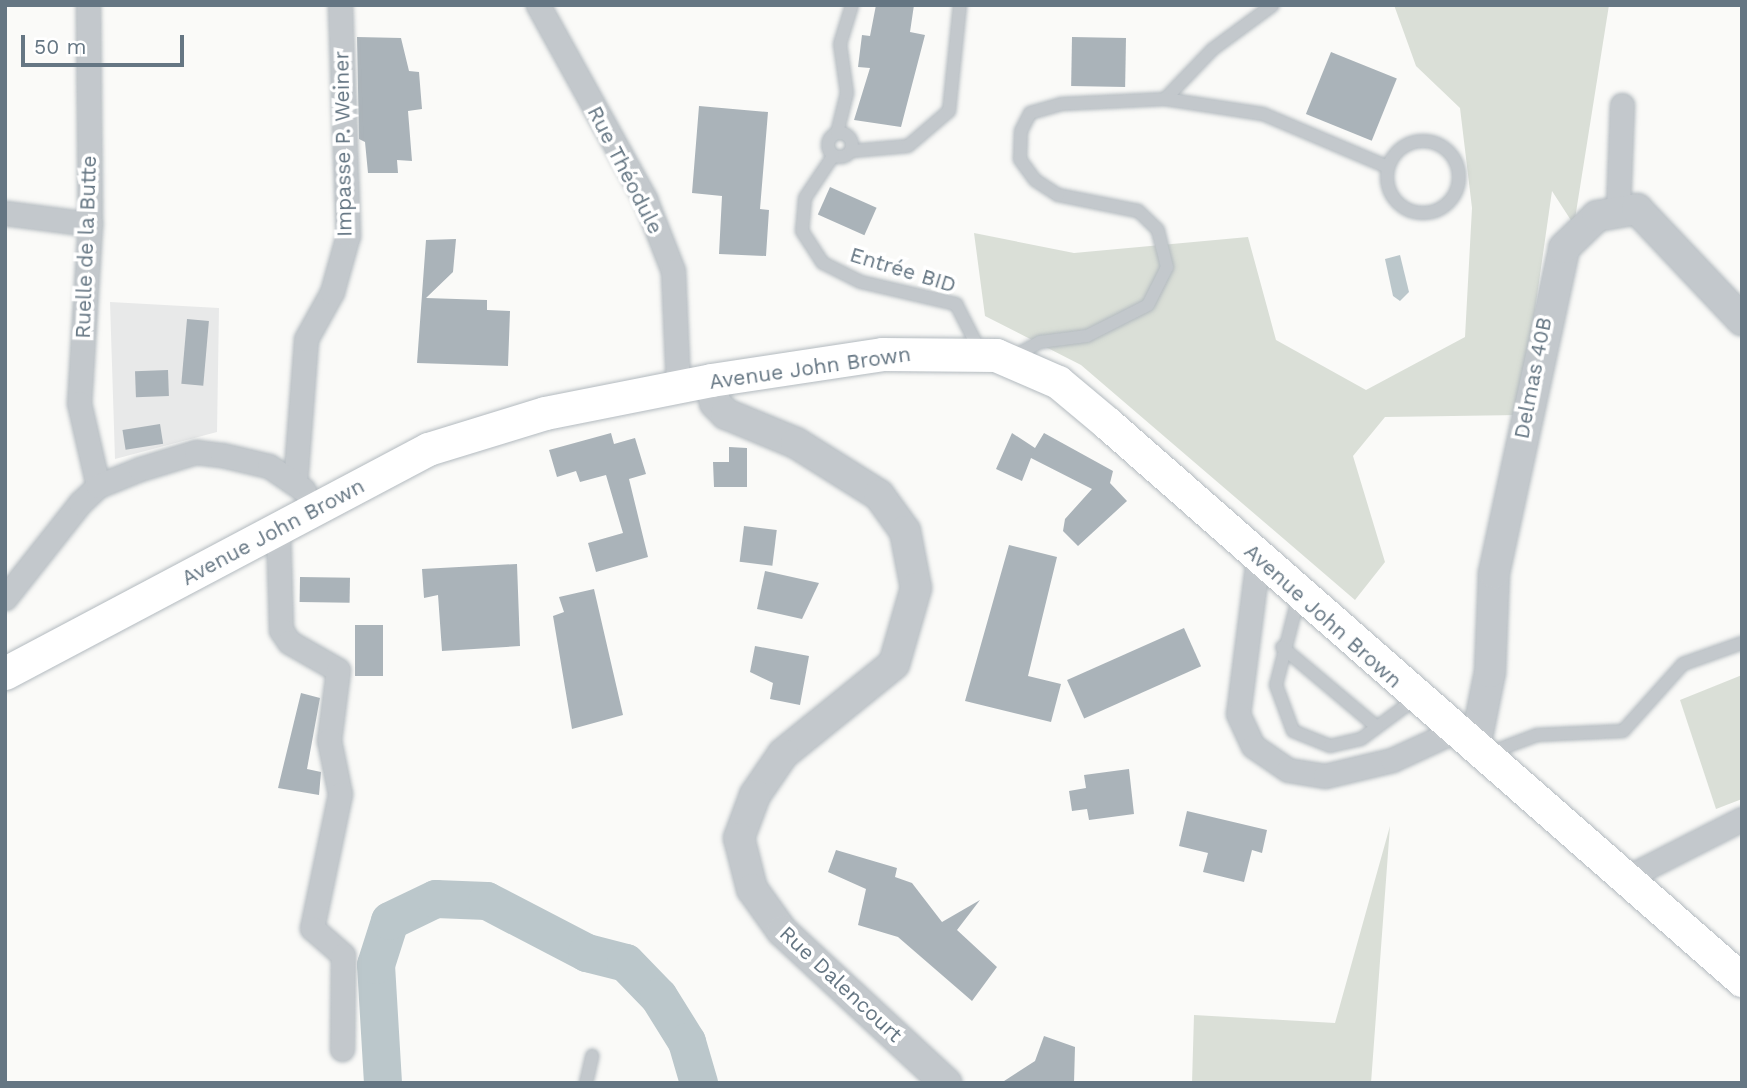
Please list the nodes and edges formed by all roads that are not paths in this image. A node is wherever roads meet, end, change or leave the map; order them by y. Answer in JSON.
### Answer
{"nodes":[{"id":1,"x":88,"y":5,"type":"edge"},
{"id":2,"x":340,"y":5,"type":"edge"},
{"id":3,"x":538,"y":5,"type":"edge"},
{"id":4,"x":852,"y":5,"type":"edge"},
{"id":5,"x":960,"y":5,"type":"edge"},
{"id":6,"x":1273,"y":5,"type":"edge"},
{"id":7,"x":1165,"y":99,"type":"junction"},
{"id":8,"x":1622,"y":105,"type":"dead end"},
{"id":9,"x":837,"y":133,"type":"junction"},
{"id":10,"x":852,"y":151,"type":"junction"},
{"id":11,"x":833,"y":156,"type":"junction"},
{"id":12,"x":1388,"y":167,"type":"junction"},
{"id":13,"x":1618,"y":208,"type":"junction"},
{"id":14,"x":5,"y":213,"type":"edge"},
{"id":15,"x":90,"y":224,"type":"junction"},
{"id":16,"x":1742,"y":320,"type":"edge"},
{"id":17,"x":996,"y":356,"type":"junction"},
{"id":18,"x":710,"y":380,"type":"junction"},
{"id":19,"x":678,"y":387,"type":"junction"},
{"id":20,"x":295,"y":483,"type":"junction"},
{"id":21,"x":98,"y":486,"type":"junction"},
{"id":22,"x":321,"y":507,"type":"junction"},
{"id":23,"x":278,"y":530,"type":"junction"},
{"id":24,"x":1258,"y":558,"type":"junction"},
{"id":25,"x":1299,"y":595,"type":"junction"},
{"id":26,"x":5,"y":598,"type":"edge"},
{"id":27,"x":1742,"y":643,"type":"edge"},
{"id":28,"x":1282,"y":647,"type":"junction"},
{"id":29,"x":5,"y":673,"type":"edge"},
{"id":30,"x":1415,"y":699,"type":"junction"},
{"id":31,"x":1377,"y":727,"type":"junction"},
{"id":32,"x":1472,"y":744,"type":"junction"},
{"id":33,"x":1742,"y":819,"type":"edge"},
{"id":34,"x":1626,"y":878,"type":"junction"},
{"id":35,"x":1742,"y":980,"type":"edge"},
{"id":36,"x":342,"y":1049,"type":"dead end"},
{"id":37,"x":592,"y":1056,"type":"dead end"},
{"id":38,"x":586,"y":1083,"type":"edge"},
{"id":39,"x":946,"y":1083,"type":"edge"}],
"edges":[{"from":1,"to":15,"type":"street","name":"Ruelle de la Butte"},
{"from":2,"to":20,"type":"street","name":"Impasse P. Weiner"},
{"from":3,"to":19,"type":"street","name":"Rue Théodule"},
{"from":4,"to":9,"type":"lane"},
{"from":5,"to":10,"type":"lane"},
{"from":6,"to":7,"type":"lane"},
{"from":7,"to":12,"type":"lane"},
{"from":7,"to":17,"type":"lane"},
{"from":8,"to":13,"type":"street"},
{"from":9,"to":10,"type":"lane"},
{"from":9,"to":11,"type":"lane"},
{"from":10,"to":11,"type":"lane"},
{"from":11,"to":17,"type":"lane","name":"Entrée BID"},
{"from":12,"to":12,"type":"lane"},
{"from":13,"to":16,"type":"street"},
{"from":13,"to":32,"type":"street","name":"Delmas 40B"},
{"from":14,"to":15,"type":"street"},
{"from":15,"to":21,"type":"street","name":"Ruelle de la Butte"},
{"from":17,"to":18,"type":"main road","name":"Avenue John Brown"},
{"from":17,"to":24,"type":"main road","name":"Avenue John Brown"},
{"from":18,"to":19,"type":"main road","name":"Avenue John Brown"},
{"from":18,"to":39,"type":"street","name":"Rue Dalencourt"},
{"from":19,"to":22,"type":"main road","name":"Avenue John Brown"},
{"from":20,"to":21,"type":"street"},
{"from":20,"to":22,"type":"street"},
{"from":21,"to":26,"type":"street"},
{"from":22,"to":23,"type":"main road","name":"Avenue John Brown"},
{"from":23,"to":29,"type":"main road","name":"Avenue John Brown"},
{"from":23,"to":36,"type":"street"},
{"from":24,"to":25,"type":"main road","name":"Avenue John Brown"},
{"from":24,"to":32,"type":"street"},
{"from":25,"to":28,"type":"lane"},
{"from":25,"to":30,"type":"main road","name":"Avenue John Brown"},
{"from":27,"to":32,"type":"lane"},
{"from":28,"to":31,"type":"lane"},
{"from":28,"to":31,"type":"lane"},
{"from":30,"to":31,"type":"lane"},
{"from":30,"to":32,"type":"main road","name":"Avenue John Brown"},
{"from":32,"to":34,"type":"main road","name":"Avenue John Brown"},
{"from":33,"to":34,"type":"street"},
{"from":34,"to":35,"type":"main road","name":"Avenue John Brown"},
{"from":37,"to":38,"type":"lane"}]}
